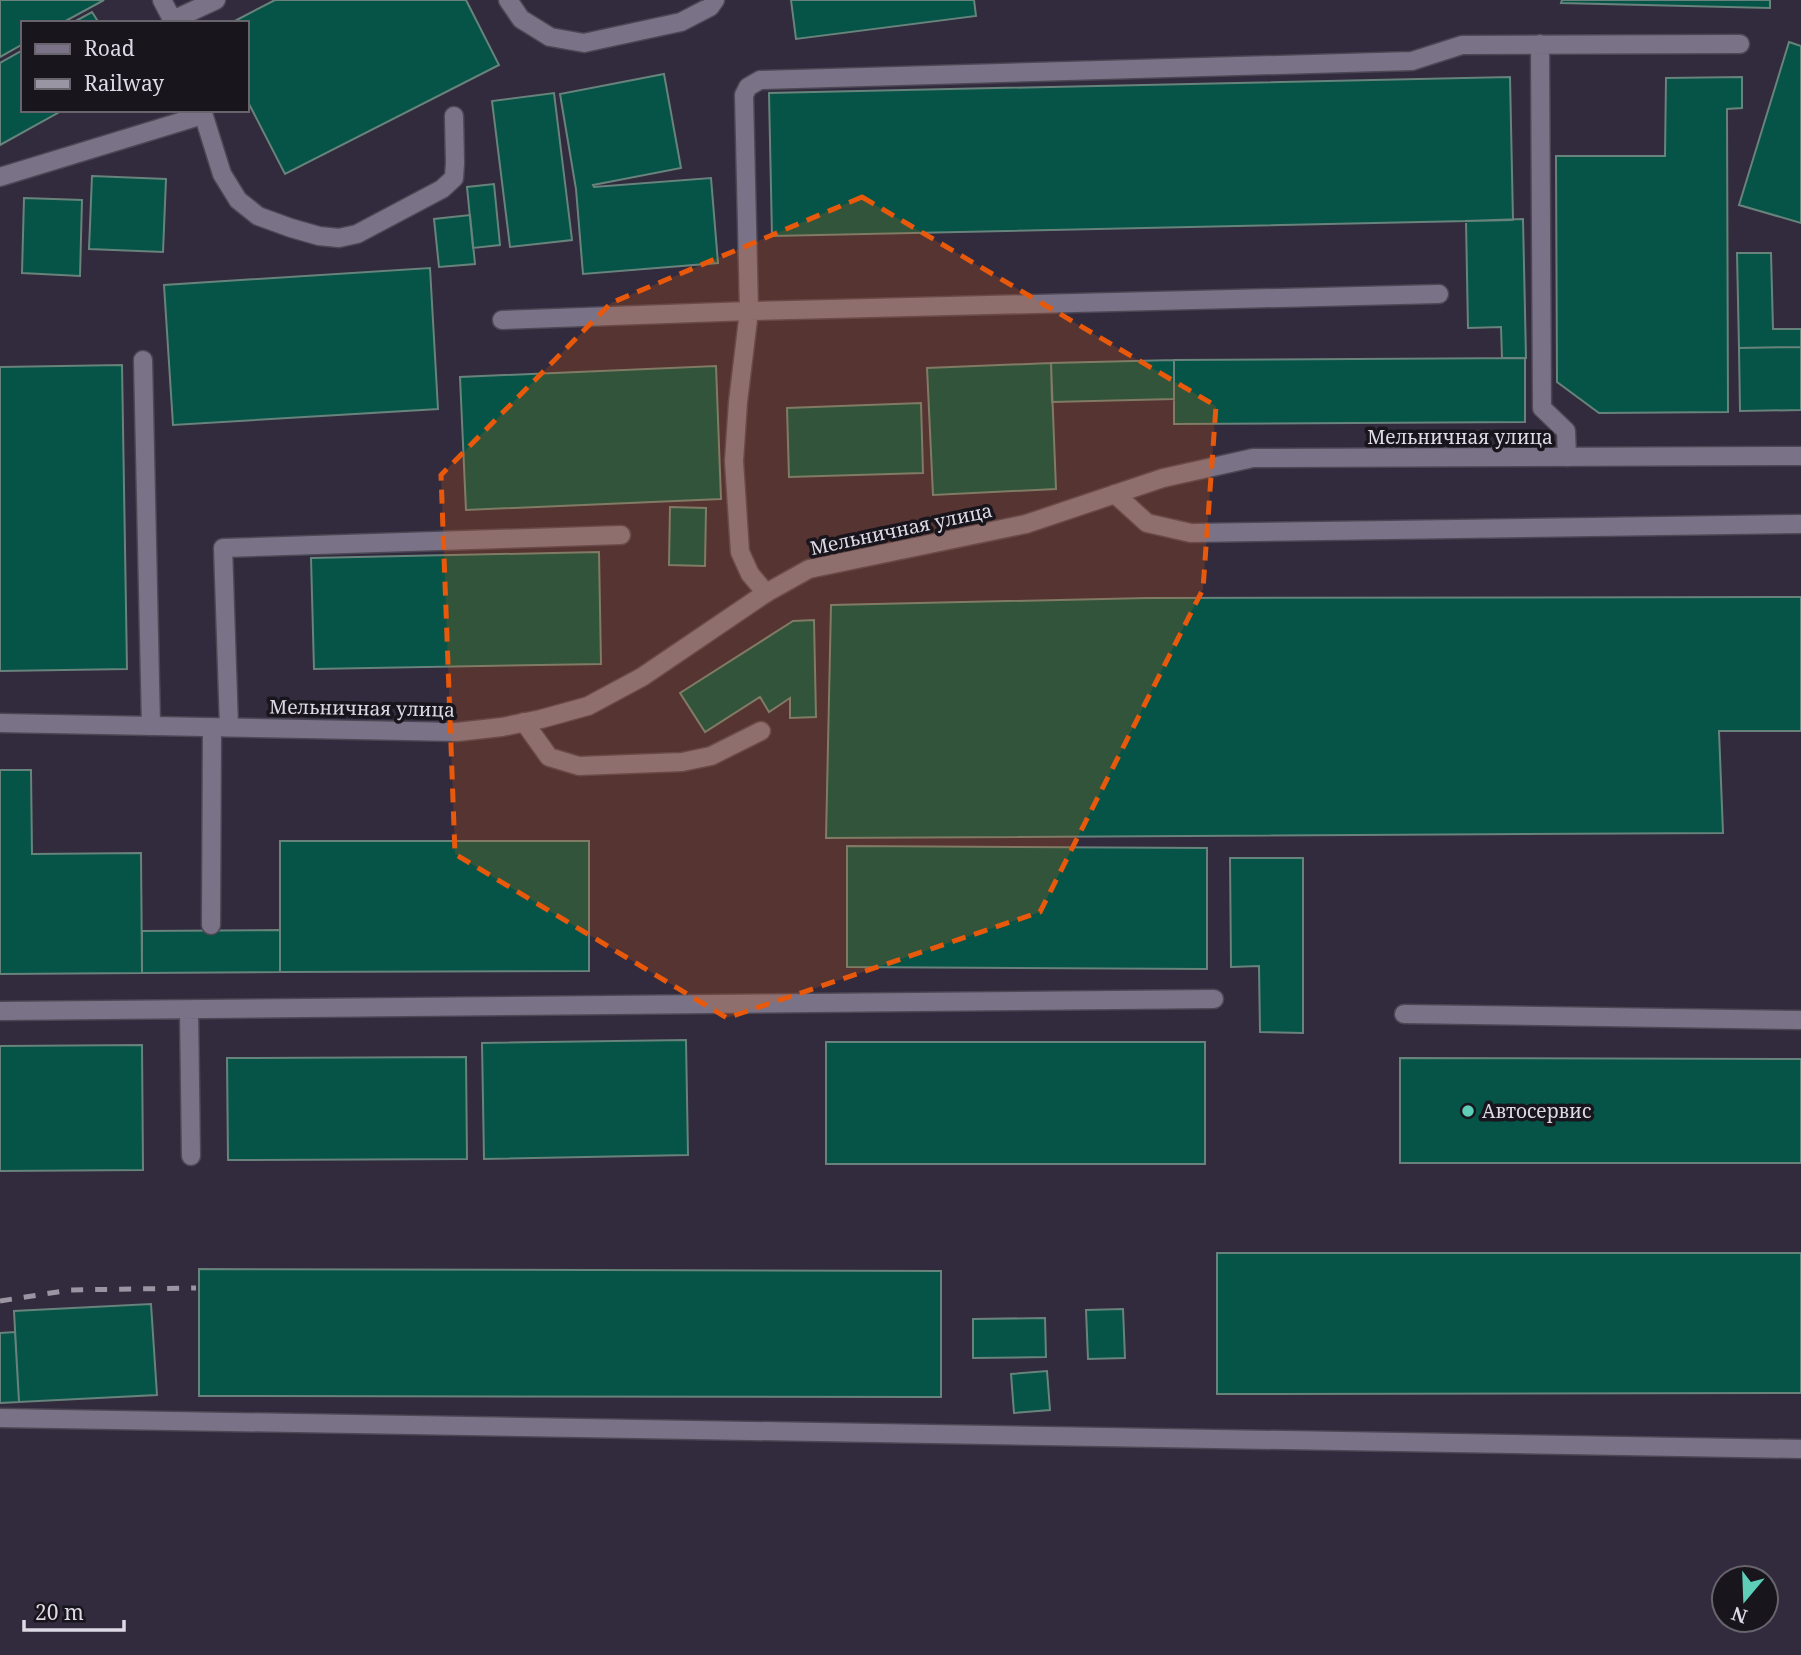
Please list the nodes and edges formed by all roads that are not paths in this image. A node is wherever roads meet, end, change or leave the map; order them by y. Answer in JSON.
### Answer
{"nodes":[{"id":1,"x":162,"y":0,"type":"edge"},
{"id":2,"x":216,"y":0,"type":"edge"},
{"id":3,"x":508,"y":0,"type":"edge"},
{"id":4,"x":715,"y":0,"type":"edge"},
{"id":5,"x":174,"y":21,"type":"edge"},
{"id":6,"x":1540,"y":44,"type":"junction"},
{"id":7,"x":1740,"y":44,"type":"dead end"},
{"id":8,"x":202,"y":113,"type":"edge"},
{"id":9,"x":454,"y":116,"type":"dead end"},
{"id":10,"x":0,"y":177,"type":"edge"},
{"id":11,"x":1439,"y":293,"type":"dead end"},
{"id":12,"x":750,"y":311,"type":"junction"},
{"id":13,"x":502,"y":320,"type":"dead end"},
{"id":14,"x":143,"y":360,"type":"dead end"},
{"id":15,"x":1801,"y":456,"type":"edge"},
{"id":16,"x":1567,"y":457,"type":"junction"},
{"id":17,"x":1115,"y":494,"type":"junction"},
{"id":18,"x":1801,"y":524,"type":"edge"},
{"id":19,"x":621,"y":535,"type":"dead end"},
{"id":20,"x":766,"y":593,"type":"junction"},
{"id":21,"x":524,"y":722,"type":"junction"},
{"id":22,"x":0,"y":723,"type":"edge"},
{"id":23,"x":150,"y":726,"type":"junction"},
{"id":24,"x":220,"y":727,"type":"junction"},
{"id":25,"x":761,"y":731,"type":"dead end"},
{"id":26,"x":211,"y":925,"type":"dead end"},
{"id":27,"x":1214,"y":999,"type":"dead end"},
{"id":28,"x":190,"y":1010,"type":"junction"},
{"id":29,"x":0,"y":1011,"type":"edge"},
{"id":30,"x":1404,"y":1014,"type":"dead end"},
{"id":31,"x":1801,"y":1020,"type":"edge"},
{"id":32,"x":191,"y":1156,"type":"dead end"},
{"id":33,"x":0,"y":1418,"type":"edge"},
{"id":34,"x":1801,"y":1449,"type":"edge"}],
"edges":[{"from":1,"to":5,"type":"street"},
{"from":2,"to":5,"type":"street"},
{"from":3,"to":4,"type":"street"},
{"from":6,"to":7,"type":"street"},
{"from":6,"to":12,"type":"street"},
{"from":6,"to":16,"type":"street"},
{"from":8,"to":9,"type":"street"},
{"from":8,"to":10,"type":"street"},
{"from":11,"to":12,"type":"street"},
{"from":12,"to":13,"type":"street"},
{"from":12,"to":20,"type":"street"},
{"from":14,"to":23,"type":"street"},
{"from":15,"to":16,"type":"street","name":"Мельничная улица"},
{"from":16,"to":17,"type":"street","name":"Мельничная улица"},
{"from":17,"to":18,"type":"street"},
{"from":17,"to":20,"type":"street","name":"Мельничная улица"},
{"from":19,"to":24,"type":"street"},
{"from":20,"to":21,"type":"street","name":"Мельничная улица"},
{"from":21,"to":24,"type":"street","name":"Мельничная улица"},
{"from":21,"to":25,"type":"street"},
{"from":22,"to":23,"type":"street","name":"Мельничная улица"},
{"from":23,"to":24,"type":"street","name":"Мельничная улица"},
{"from":24,"to":26,"type":"street"},
{"from":27,"to":28,"type":"street"},
{"from":28,"to":29,"type":"street"},
{"from":28,"to":32,"type":"street"},
{"from":30,"to":31,"type":"street"},
{"from":33,"to":34,"type":"street"}]}
